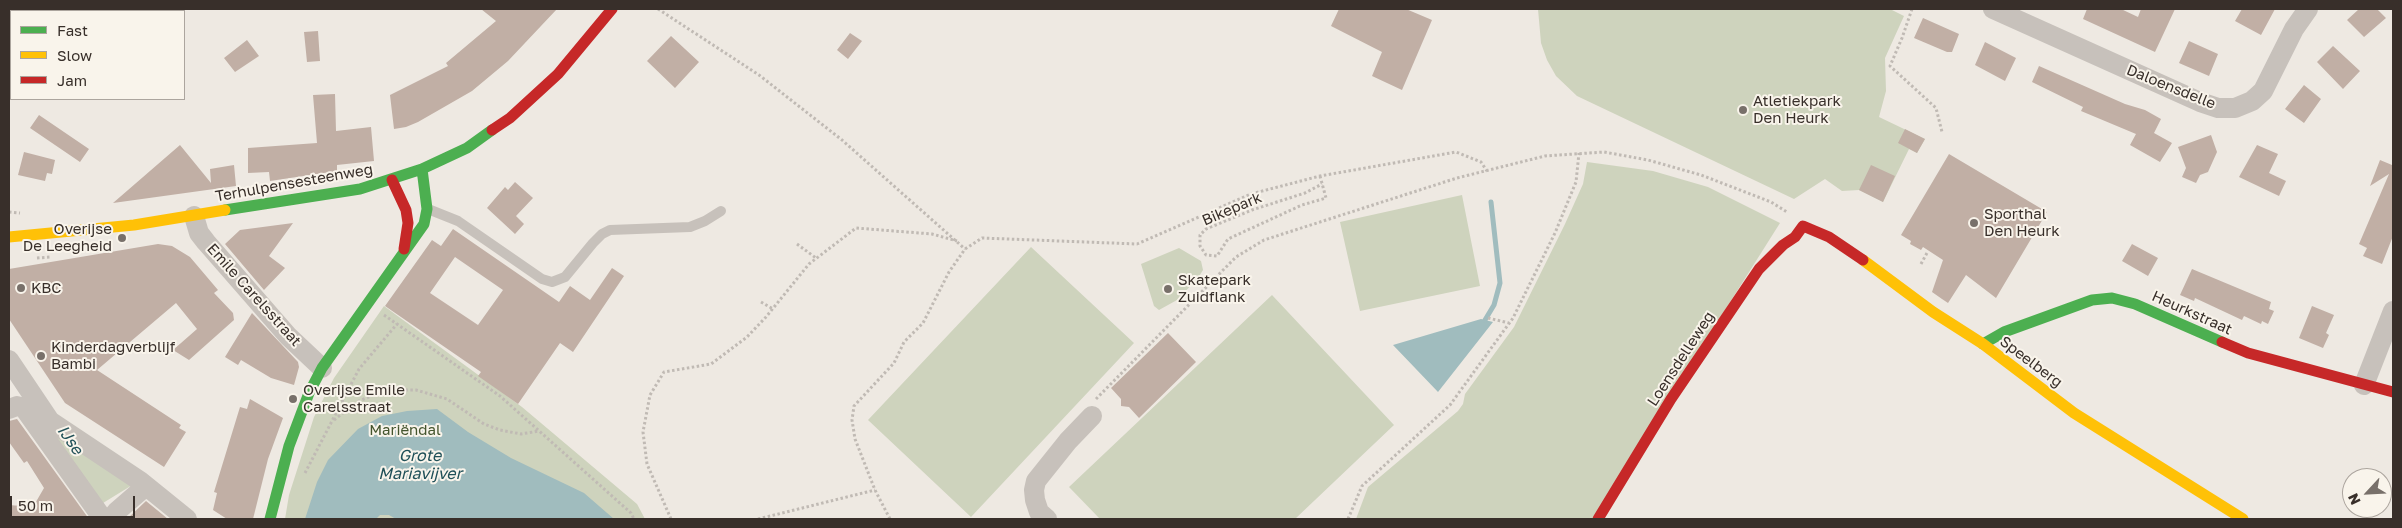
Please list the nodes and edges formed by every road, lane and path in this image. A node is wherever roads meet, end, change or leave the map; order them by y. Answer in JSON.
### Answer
{"nodes":[{"id":1,"x":612,"y":9,"type":"edge"},
{"id":2,"x":658,"y":9,"type":"edge"},
{"id":3,"x":1912,"y":9,"type":"edge"},
{"id":4,"x":1993,"y":9,"type":"edge"},
{"id":5,"x":2308,"y":9,"type":"edge"},
{"id":6,"x":1942,"y":132,"type":"dead end"},
{"id":7,"x":1579,"y":153,"type":"junction"},
{"id":8,"x":422,"y":169,"type":"junction"},
{"id":9,"x":1487,"y":171,"type":"junction"},
{"id":10,"x":1320,"y":176,"type":"junction"},
{"id":11,"x":392,"y":180,"type":"junction"},
{"id":12,"x":1322,"y":184,"type":"junction"},
{"id":13,"x":427,"y":209,"type":"junction"},
{"id":14,"x":721,"y":211,"type":"dead end"},
{"id":15,"x":194,"y":216,"type":"junction"},
{"id":16,"x":1803,"y":226,"type":"junction"},
{"id":17,"x":9,"y":238,"type":"edge"},
{"id":18,"x":957,"y":241,"type":"junction"},
{"id":19,"x":798,"y":244,"type":"dead end"},
{"id":20,"x":965,"y":249,"type":"junction"},
{"id":21,"x":404,"y":251,"type":"junction"},
{"id":22,"x":1928,"y":251,"type":"dead end"},
{"id":23,"x":816,"y":258,"type":"junction"},
{"id":24,"x":1921,"y":264,"type":"dead end"},
{"id":25,"x":761,"y":302,"type":"dead end"},
{"id":26,"x":368,"y":304,"type":"junction"},
{"id":27,"x":773,"y":309,"type":"junction"},
{"id":28,"x":2393,"y":311,"type":"edge"},
{"id":29,"x":1488,"y":318,"type":"dead end"},
{"id":30,"x":1509,"y":323,"type":"junction"},
{"id":31,"x":397,"y":324,"type":"junction"},
{"id":32,"x":1983,"y":344,"type":"junction"},
{"id":33,"x":9,"y":360,"type":"edge"},
{"id":34,"x":322,"y":368,"type":"junction"},
{"id":35,"x":2364,"y":384,"type":"junction"},
{"id":36,"x":2393,"y":392,"type":"edge"},
{"id":37,"x":9,"y":409,"type":"edge"},
{"id":38,"x":1092,"y":416,"type":"joint"},
{"id":39,"x":334,"y":420,"type":"junction"},
{"id":40,"x":539,"y":431,"type":"junction"},
{"id":41,"x":304,"y":476,"type":"dead end"},
{"id":42,"x":146,"y":486,"type":"junction"},
{"id":43,"x":875,"y":490,"type":"junction"},
{"id":44,"x":110,"y":516,"type":"edge"},
{"id":45,"x":188,"y":519,"type":"edge"},
{"id":46,"x":270,"y":519,"type":"edge"},
{"id":47,"x":634,"y":519,"type":"edge"},
{"id":48,"x":671,"y":519,"type":"edge"},
{"id":49,"x":758,"y":519,"type":"edge"},
{"id":50,"x":890,"y":519,"type":"edge"},
{"id":51,"x":1047,"y":519,"type":"edge"},
{"id":52,"x":1348,"y":519,"type":"edge"},
{"id":53,"x":1598,"y":519,"type":"edge"},
{"id":54,"x":2243,"y":519,"type":"edge"}],
"edges":[{"from":1,"to":8,"type":"street","name":"Terhulpensesteenweg"},
{"from":2,"to":18,"type":"path"},
{"from":3,"to":6,"type":"path"},
{"from":4,"to":5,"type":"street","name":"Daloensdelle"},
{"from":7,"to":9,"type":"path"},
{"from":7,"to":16,"type":"path"},
{"from":7,"to":30,"type":"path"},
{"from":8,"to":11,"type":"street","name":"Terhulpensesteenweg"},
{"from":8,"to":13,"type":"street"},
{"from":9,"to":10,"type":"path"},
{"from":9,"to":38,"type":"path"},
{"from":10,"to":12,"type":"path"},
{"from":10,"to":20,"type":"path"},
{"from":11,"to":15,"type":"street","name":"Terhulpensesteenweg"},
{"from":11,"to":21,"type":"street"},
{"from":12,"to":12,"type":"path","name":"Bikepark"},
{"from":13,"to":14,"type":"lane"},
{"from":13,"to":21,"type":"street"},
{"from":15,"to":17,"type":"street","name":"Terhulpensesteenweg"},
{"from":15,"to":34,"type":"street","name":"Emile Carelsstraat"},
{"from":16,"to":32,"type":"street","name":"Speelberg"},
{"from":16,"to":53,"type":"street","name":"Loensdelleweg"},
{"from":18,"to":20,"type":"path"},
{"from":18,"to":23,"type":"path"},
{"from":19,"to":23,"type":"path"},
{"from":20,"to":43,"type":"path"},
{"from":21,"to":26,"type":"street"},
{"from":22,"to":24,"type":"path"},
{"from":23,"to":27,"type":"path"},
{"from":25,"to":27,"type":"path"},
{"from":26,"to":31,"type":"path"},
{"from":26,"to":34,"type":"street"},
{"from":27,"to":48,"type":"path"},
{"from":28,"to":35,"type":"street"},
{"from":29,"to":30,"type":"path"},
{"from":30,"to":52,"type":"path"},
{"from":31,"to":39,"type":"path"},
{"from":31,"to":40,"type":"path"},
{"from":32,"to":35,"type":"street","name":"Heurkstraat"},
{"from":32,"to":54,"type":"street","name":"Speelberg"},
{"from":33,"to":42,"type":"street"},
{"from":34,"to":46,"type":"street"},
{"from":35,"to":36,"type":"street","name":"Heurkstraat"},
{"from":37,"to":44,"type":"street"},
{"from":38,"to":51,"type":"street"},
{"from":39,"to":40,"type":"path"},
{"from":39,"to":41,"type":"path"},
{"from":40,"to":47,"type":"path"},
{"from":42,"to":44,"type":"street"},
{"from":42,"to":45,"type":"street"},
{"from":43,"to":49,"type":"path"},
{"from":43,"to":50,"type":"path"}]}
